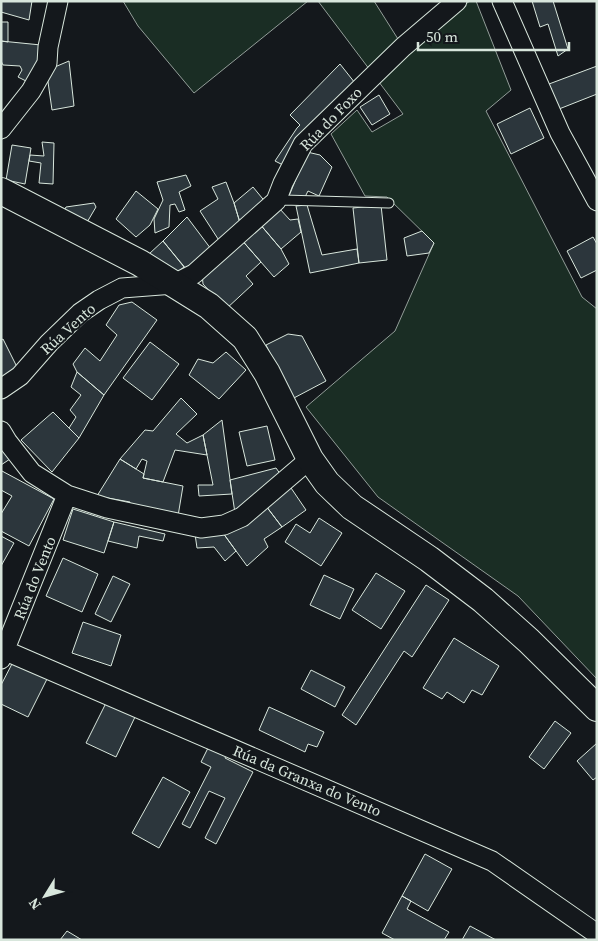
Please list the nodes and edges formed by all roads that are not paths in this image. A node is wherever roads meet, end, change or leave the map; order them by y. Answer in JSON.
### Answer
{"nodes":[{"id":1,"x":58,"y":1,"type":"edge"},
{"id":2,"x":457,"y":1,"type":"edge"},
{"id":3,"x":502,"y":1,"type":"edge"},
{"id":4,"x":1,"y":129,"type":"edge"},
{"id":5,"x":1,"y":191,"type":"edge"},
{"id":6,"x":276,"y":201,"type":"junction"},
{"id":7,"x":597,"y":201,"type":"edge"},
{"id":8,"x":389,"y":202,"type":"dead end"},
{"id":9,"x":174,"y":284,"type":"junction"},
{"id":10,"x":1,"y":389,"type":"edge"},
{"id":11,"x":1,"y":431,"type":"edge"},
{"id":12,"x":310,"y":459,"type":"junction"},
{"id":13,"x":67,"y":495,"type":"junction"},
{"id":14,"x":3,"y":655,"type":"edge"},
{"id":15,"x":597,"y":708,"type":"edge"},
{"id":16,"x":597,"y":934,"type":"edge"}],
"edges":[{"from":1,"to":4,"type":"street"},
{"from":2,"to":6,"type":"street","name":"Rúa do Foxo"},
{"from":3,"to":7,"type":"street"},
{"from":5,"to":9,"type":"main road"},
{"from":6,"to":8,"type":"lane"},
{"from":6,"to":9,"type":"street","name":"Rúa do Foxo"},
{"from":9,"to":10,"type":"street","name":"Rúa Vento"},
{"from":9,"to":12,"type":"main road"},
{"from":11,"to":13,"type":"street"},
{"from":12,"to":13,"type":"street"},
{"from":12,"to":15,"type":"main road"},
{"from":13,"to":14,"type":"street","name":"Rúa do Vento"},
{"from":14,"to":16,"type":"street","name":"Rúa da Granxa do Vento"}]}
